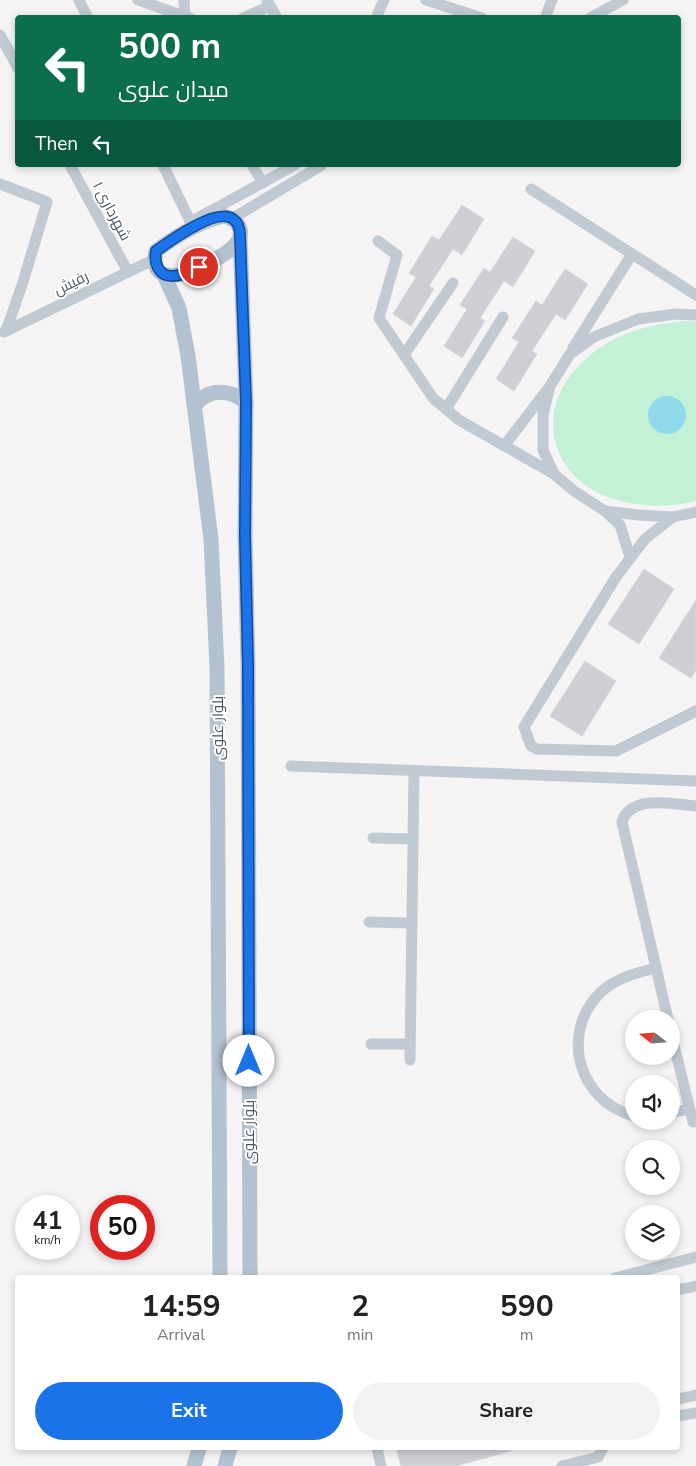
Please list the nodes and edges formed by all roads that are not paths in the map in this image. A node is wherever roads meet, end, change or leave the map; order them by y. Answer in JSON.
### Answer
{"nodes":[{"id":1,"x":79,"y":0,"type":"edge"},
{"id":2,"x":138,"y":0,"type":"edge"},
{"id":3,"x":184,"y":0,"type":"edge"},
{"id":4,"x":384,"y":0,"type":"edge"},
{"id":5,"x":426,"y":0,"type":"edge"},
{"id":6,"x":552,"y":0,"type":"edge"},
{"id":7,"x":623,"y":0,"type":"edge"},
{"id":8,"x":268,"y":3,"type":"edge"},
{"id":9,"x":449,"y":8,"type":"edge"},
{"id":10,"x":86,"y":15,"type":"edge"},
{"id":11,"x":181,"y":15,"type":"edge"},
{"id":12,"x":187,"y":15,"type":"edge"},
{"id":13,"x":248,"y":15,"type":"edge"},
{"id":14,"x":275,"y":15,"type":"edge"},
{"id":15,"x":377,"y":15,"type":"edge"},
{"id":16,"x":472,"y":15,"type":"edge"},
{"id":17,"x":546,"y":15,"type":"edge"},
{"id":18,"x":596,"y":15,"type":"edge"},
{"id":19,"x":0,"y":36,"type":"edge"},
{"id":20,"x":15,"y":63,"type":"edge"},
{"id":21,"x":71,"y":167,"type":"edge"},
{"id":22,"x":164,"y":167,"type":"edge"},
{"id":23,"x":253,"y":167,"type":"edge"},
{"id":24,"x":291,"y":167,"type":"edge"},
{"id":25,"x":319,"y":167,"type":"edge"},
{"id":26,"x":262,"y":183,"type":"junction"},
{"id":27,"x":0,"y":184,"type":"edge"},
{"id":28,"x":530,"y":189,"type":"dead end"},
{"id":29,"x":233,"y":218,"type":"junction"},
{"id":30,"x":192,"y":225,"type":"junction"},
{"id":31,"x":240,"y":236,"type":"junction"},
{"id":32,"x":378,"y":241,"type":"dead end"},
{"id":33,"x":632,"y":254,"type":"junction"},
{"id":34,"x":155,"y":259,"type":"junction"},
{"id":35,"x":128,"y":272,"type":"junction"},
{"id":36,"x":164,"y":275,"type":"junction"},
{"id":37,"x":452,"y":283,"type":"dead end"},
{"id":38,"x":696,"y":295,"type":"edge"},
{"id":39,"x":696,"y":315,"type":"edge"},
{"id":40,"x":503,"y":317,"type":"dead end"},
{"id":41,"x":3,"y":332,"type":"edge"},
{"id":42,"x":570,"y":354,"type":"junction"},
{"id":43,"x":404,"y":355,"type":"junction"},
{"id":44,"x":550,"y":386,"type":"junction"},
{"id":45,"x":246,"y":402,"type":"junction"},
{"id":46,"x":194,"y":404,"type":"junction"},
{"id":47,"x":446,"y":409,"type":"junction"},
{"id":48,"x":504,"y":446,"type":"junction"},
{"id":49,"x":554,"y":474,"type":"junction"},
{"id":50,"x":605,"y":511,"type":"junction"},
{"id":51,"x":696,"y":512,"type":"edge"},
{"id":52,"x":673,"y":517,"type":"junction"},
{"id":53,"x":630,"y":558,"type":"junction"},
{"id":54,"x":696,"y":711,"type":"edge"},
{"id":55,"x":291,"y":766,"type":"dead end"},
{"id":56,"x":414,"y":770,"type":"junction"},
{"id":57,"x":696,"y":781,"type":"edge"},
{"id":58,"x":696,"y":806,"type":"edge"},
{"id":59,"x":374,"y":838,"type":"dead end"},
{"id":60,"x":413,"y":838,"type":"junction"},
{"id":61,"x":369,"y":922,"type":"dead end"},
{"id":62,"x":412,"y":923,"type":"junction"},
{"id":63,"x":656,"y":968,"type":"junction"},
{"id":64,"x":666,"y":1010,"type":"edge"},
{"id":65,"x":371,"y":1044,"type":"dead end"},
{"id":66,"x":410,"y":1044,"type":"junction"},
{"id":67,"x":410,"y":1060,"type":"dead end"},
{"id":68,"x":679,"y":1065,"type":"edge"},
{"id":69,"x":689,"y":1109,"type":"junction"},
{"id":70,"x":680,"y":1111,"type":"edge"},
{"id":71,"x":625,"y":1112,"type":"edge"},
{"id":72,"x":693,"y":1122,"type":"dead end"},
{"id":73,"x":696,"y":1257,"type":"edge"},
{"id":74,"x":220,"y":1275,"type":"edge"},
{"id":75,"x":250,"y":1275,"type":"edge"},
{"id":76,"x":627,"y":1275,"type":"edge"},
{"id":77,"x":696,"y":1286,"type":"edge"},
{"id":78,"x":680,"y":1290,"type":"edge"},
{"id":79,"x":696,"y":1394,"type":"edge"},
{"id":80,"x":680,"y":1398,"type":"edge"},
{"id":81,"x":696,"y":1413,"type":"edge"},
{"id":82,"x":680,"y":1416,"type":"edge"},
{"id":83,"x":198,"y":1450,"type":"edge"},
{"id":84,"x":230,"y":1450,"type":"edge"},
{"id":85,"x":378,"y":1450,"type":"edge"},
{"id":86,"x":602,"y":1450,"type":"edge"},
{"id":87,"x":194,"y":1466,"type":"edge"},
{"id":88,"x":226,"y":1466,"type":"edge"},
{"id":89,"x":382,"y":1466,"type":"edge"},
{"id":90,"x":562,"y":1466,"type":"edge"}],
"edges":[{"from":1,"to":10,"type":"street"},
{"from":2,"to":11,"type":"street"},
{"from":3,"to":12,"type":"street"},
{"from":4,"to":15,"type":"street"},
{"from":5,"to":9,"type":"street"},
{"from":6,"to":17,"type":"street"},
{"from":7,"to":18,"type":"street"},
{"from":8,"to":13,"type":"street"},
{"from":8,"to":14,"type":"street"},
{"from":9,"to":16,"type":"street"},
{"from":19,"to":20,"type":"street"},
{"from":21,"to":35,"type":"street","name":"شهرداری ۱"},
{"from":22,"to":30,"type":"street"},
{"from":23,"to":26,"type":"street"},
{"from":24,"to":26,"type":"street"},
{"from":25,"to":29,"type":"street"},
{"from":26,"to":30,"type":"street"},
{"from":27,"to":41,"type":"street"},
{"from":28,"to":33,"type":"street"},
{"from":29,"to":30,"type":"main road"},
{"from":29,"to":31,"type":"main road","name":"بلوار علوی"},
{"from":30,"to":34,"type":"main road"},
{"from":31,"to":36,"type":"main road"},
{"from":31,"to":45,"type":"main road","name":"بلوار علوی"},
{"from":32,"to":43,"type":"street"},
{"from":33,"to":38,"type":"street"},
{"from":33,"to":42,"type":"street"},
{"from":34,"to":35,"type":"street","name":"رفیش"},
{"from":34,"to":36,"type":"main road","name":"بلوار علوی"},
{"from":35,"to":41,"type":"street","name":"رفیش"},
{"from":36,"to":46,"type":"main road","name":"بلوار علوی"},
{"from":37,"to":43,"type":"street"},
{"from":39,"to":42,"type":"street"},
{"from":40,"to":47,"type":"street"},
{"from":42,"to":44,"type":"street"},
{"from":43,"to":47,"type":"street"},
{"from":44,"to":48,"type":"street"},
{"from":44,"to":49,"type":"street"},
{"from":45,"to":46,"type":"main road"},
{"from":45,"to":75,"type":"main road","name":"بلوار علوی"},
{"from":46,"to":74,"type":"main road","name":"بلوار علوی"},
{"from":47,"to":48,"type":"street"},
{"from":48,"to":49,"type":"street"},
{"from":49,"to":50,"type":"street"},
{"from":50,"to":52,"type":"street"},
{"from":50,"to":53,"type":"street"},
{"from":51,"to":52,"type":"street"},
{"from":52,"to":53,"type":"street"},
{"from":53,"to":54,"type":"street"},
{"from":55,"to":56,"type":"street"},
{"from":56,"to":57,"type":"street"},
{"from":56,"to":60,"type":"street"},
{"from":58,"to":63,"type":"street"},
{"from":59,"to":60,"type":"street"},
{"from":60,"to":62,"type":"street"},
{"from":61,"to":62,"type":"street"},
{"from":62,"to":66,"type":"street"},
{"from":63,"to":64,"type":"street"},
{"from":63,"to":71,"type":"street"},
{"from":65,"to":66,"type":"street"},
{"from":66,"to":67,"type":"street"},
{"from":68,"to":69,"type":"street"},
{"from":69,"to":70,"type":"street"},
{"from":69,"to":72,"type":"street"},
{"from":73,"to":76,"type":"street"},
{"from":77,"to":78,"type":"street"},
{"from":79,"to":80,"type":"street"},
{"from":81,"to":82,"type":"street"},
{"from":83,"to":87,"type":"main road"},
{"from":84,"to":88,"type":"main road"},
{"from":85,"to":89,"type":"street"},
{"from":86,"to":90,"type":"street"}]}
